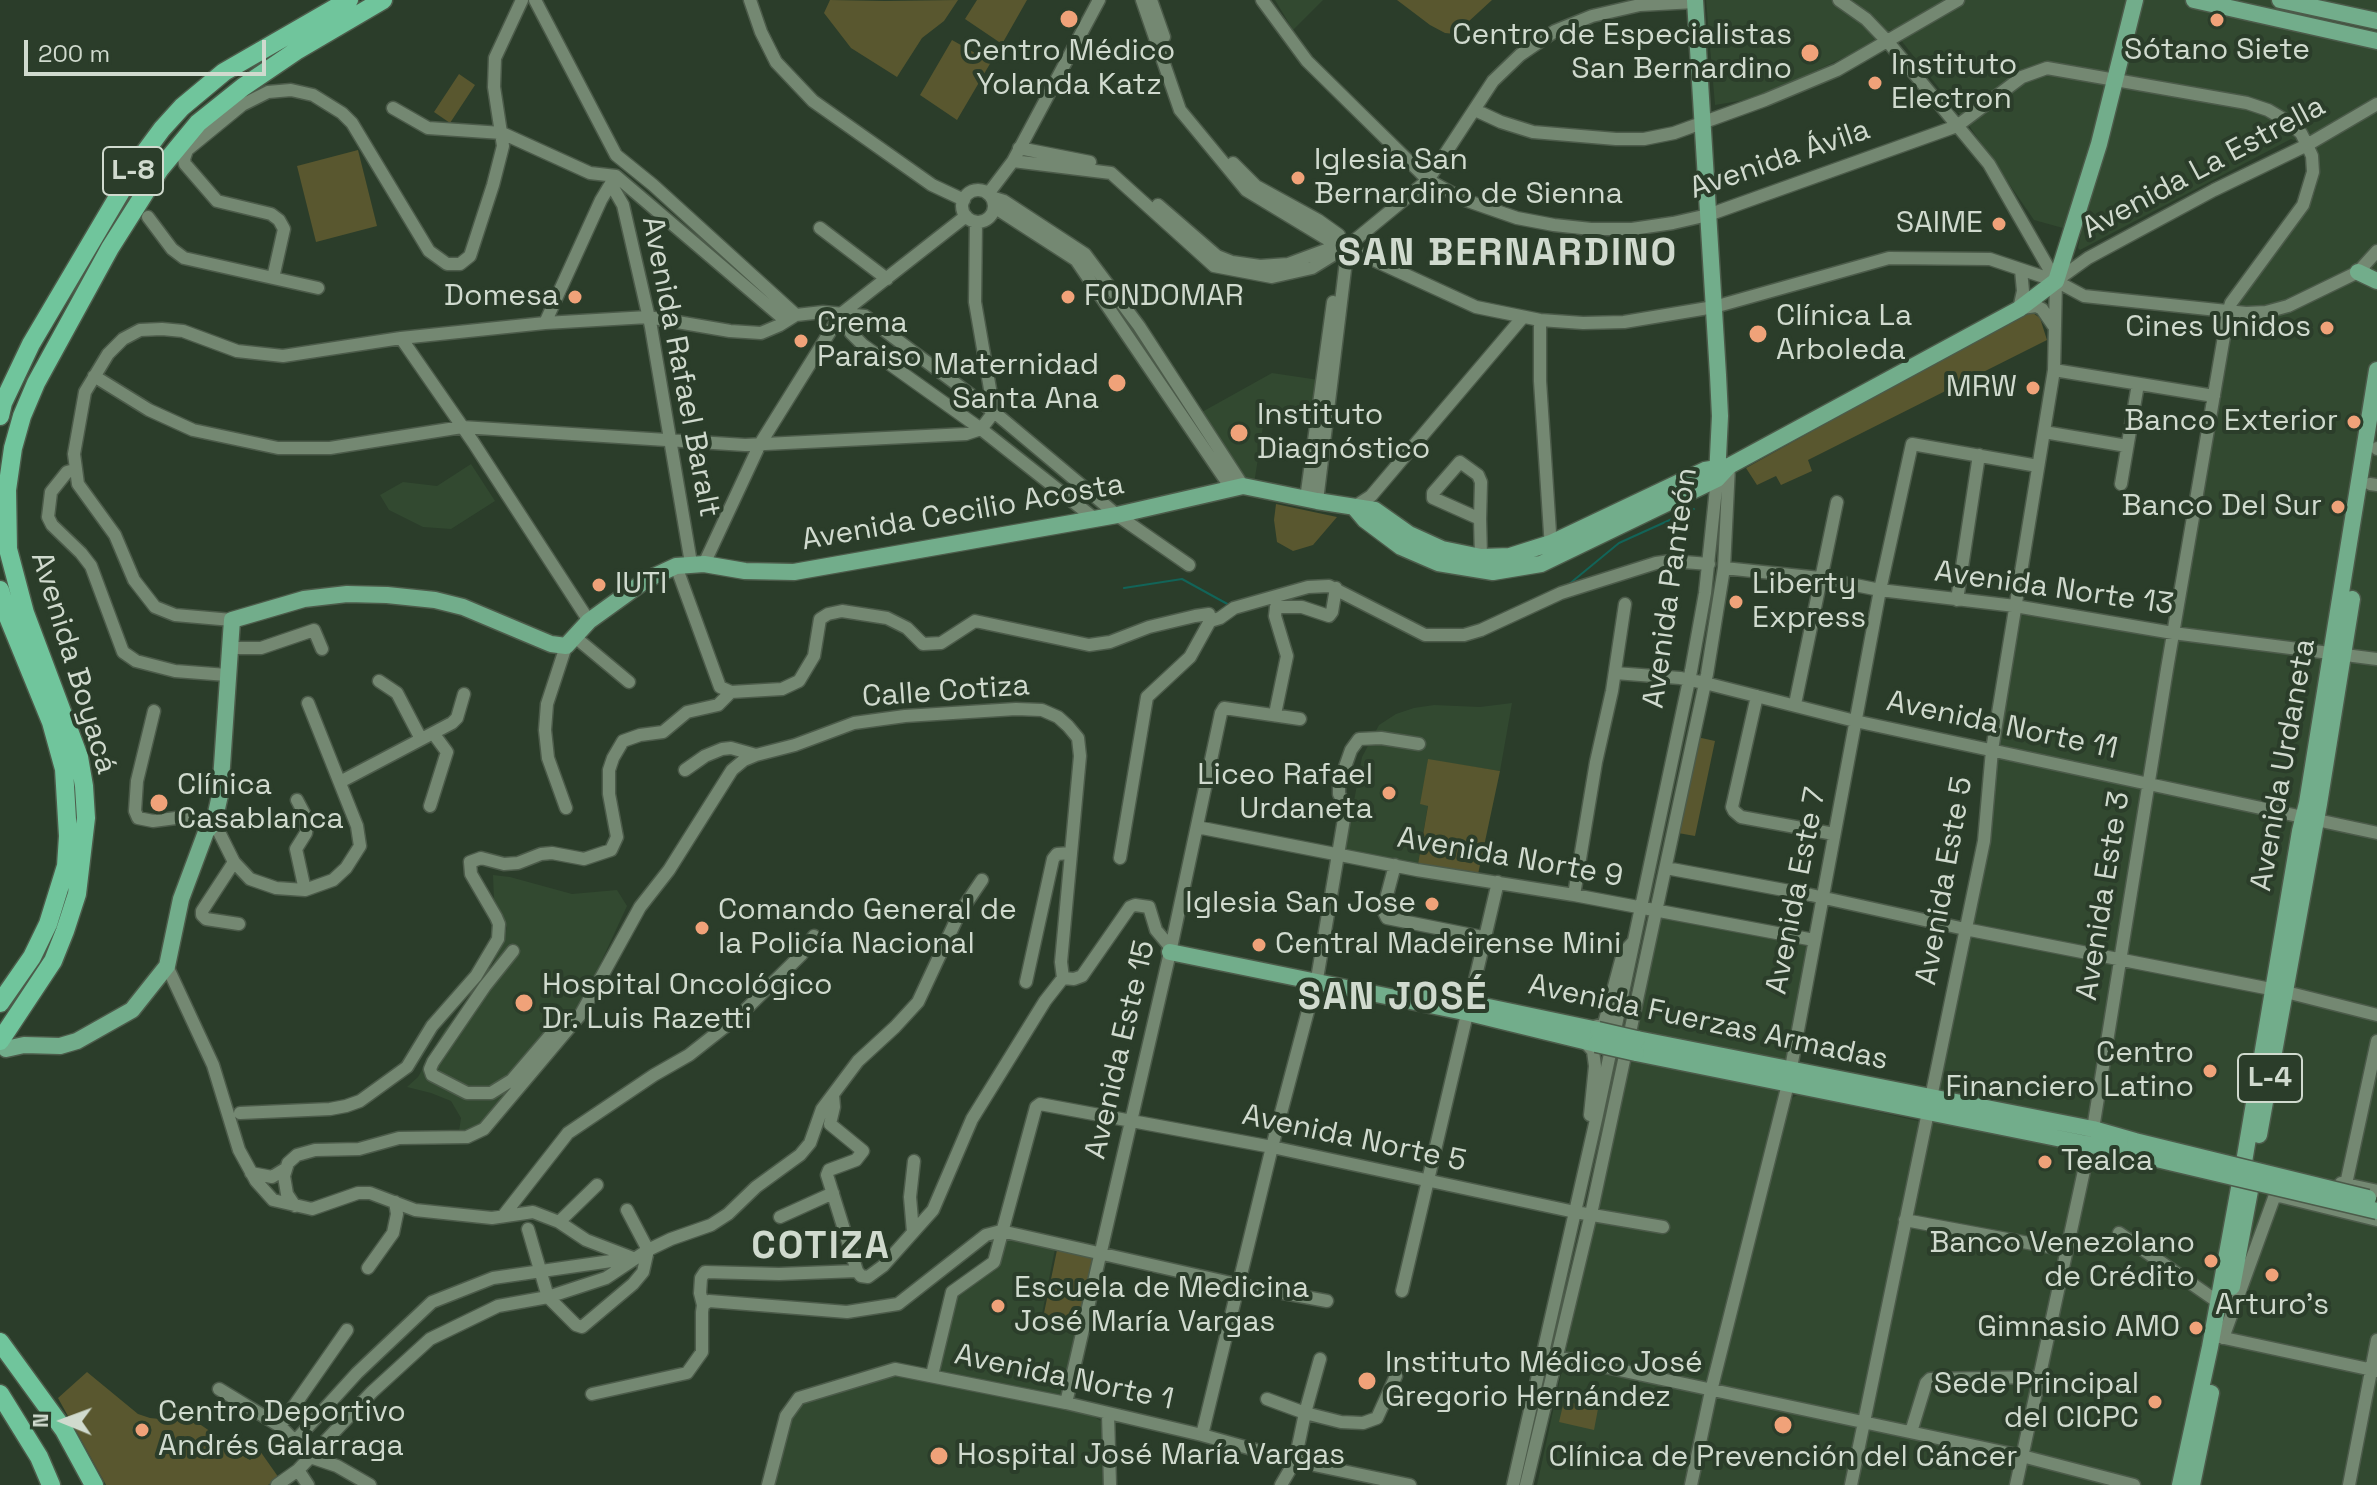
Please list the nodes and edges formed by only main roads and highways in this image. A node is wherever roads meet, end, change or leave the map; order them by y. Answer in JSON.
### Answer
{"nodes":[{"id":1,"x":349,"y":0,"type":"edge"},
{"id":2,"x":383,"y":0,"type":"edge"},
{"id":3,"x":2135,"y":0,"type":"edge"},
{"id":4,"x":2194,"y":0,"type":"edge"},
{"id":5,"x":2280,"y":0,"type":"edge"},
{"id":6,"x":1695,"y":1,"type":"edge"},
{"id":7,"x":2377,"y":21,"type":"edge"},
{"id":8,"x":2377,"y":41,"type":"edge"},
{"id":9,"x":2358,"y":272,"type":"road end"},
{"id":10,"x":2377,"y":281,"type":"edge"},
{"id":11,"x":2376,"y":383,"type":"edge"},
{"id":12,"x":0,"y":416,"type":"edge"},
{"id":13,"x":2374,"y":448,"type":"edge"},
{"id":14,"x":1721,"y":470,"type":"junction"},
{"id":15,"x":2374,"y":485,"type":"edge"},
{"id":16,"x":1354,"y":507,"type":"junction"},
{"id":17,"x":1552,"y":552,"type":"junction"},
{"id":18,"x":0,"y":590,"type":"edge"},
{"id":19,"x":2338,"y":654,"type":"junction"},
{"id":20,"x":1171,"y":948,"type":"road end"},
{"id":21,"x":0,"y":1003,"type":"edge"},
{"id":22,"x":1640,"y":1044,"type":"junction"},
{"id":23,"x":3,"y":1045,"type":"edge"},
{"id":24,"x":1790,"y":1077,"type":"junction"},
{"id":25,"x":1931,"y":1105,"type":"junction"},
{"id":26,"x":2133,"y":1147,"type":"junction"},
{"id":27,"x":2247,"y":1173,"type":"junction"},
{"id":28,"x":2377,"y":1200,"type":"edge"},
{"id":29,"x":2377,"y":1211,"type":"edge"},
{"id":30,"x":2217,"y":1337,"type":"junction"},
{"id":31,"x":0,"y":1342,"type":"edge"},
{"id":32,"x":0,"y":1394,"type":"edge"},
{"id":33,"x":51,"y":1485,"type":"edge"},
{"id":34,"x":94,"y":1485,"type":"edge"},
{"id":35,"x":2180,"y":1485,"type":"edge"},
{"id":36,"x":2192,"y":1485,"type":"edge"}],
"edges":[{"from":1,"to":12,"type":"highway","number":"L-8"},
{"from":2,"to":23,"type":"highway","name":"Avenida Boyacá","number":"L-8"},
{"from":3,"to":14,"type":"main road"},
{"from":4,"to":8,"type":"main road"},
{"from":5,"to":7,"type":"main road"},
{"from":6,"to":14,"type":"main road","name":"Avenida Panteón"},
{"from":9,"to":10,"type":"main road"},
{"from":11,"to":13,"type":"main road","number":"L-4"},
{"from":13,"to":15,"type":"main road","name":"Avenida Urdaneta","number":"L-4"},
{"from":13,"to":19,"type":"main road","name":"Avenida Urdaneta","number":"L-4"},
{"from":14,"to":17,"type":"main road"},
{"from":15,"to":19,"type":"main road","name":"Avenida Urdaneta","number":"L-4"},
{"from":16,"to":17,"type":"main road"},
{"from":16,"to":17,"type":"main road"},
{"from":16,"to":23,"type":"main road","name":"Avenida Cecilio Acosta"},
{"from":18,"to":21,"type":"highway","name":"Avenida Boyacá"},
{"from":19,"to":27,"type":"main road","name":"Avenida Urdaneta","number":"L-4"},
{"from":20,"to":22,"type":"main road","name":"Avenida Fuerzas Armadas","bridge":true},
{"from":22,"to":24,"type":"main road","name":"Avenida Fuerzas Armadas"},
{"from":22,"to":24,"type":"main road","name":"Avenida Fuerzas Armadas"},
{"from":24,"to":25,"type":"main road","name":"Avenida Fuerzas Armadas"},
{"from":25,"to":26,"type":"main road","name":"Avenida Fuerzas Armadas"},
{"from":25,"to":26,"type":"main road","name":"Avenida Fuerzas Armadas"},
{"from":26,"to":28,"type":"main road","bridge":true},
{"from":26,"to":29,"type":"main road","bridge":true},
{"from":27,"to":30,"type":"main road","name":"Avenida Urdaneta","number":"L-4"},
{"from":27,"to":30,"type":"main road","name":"Avenida Urdaneta","number":"L-4"},
{"from":30,"to":35,"type":"main road","name":"Avenida Urdaneta","number":"L-4"},
{"from":30,"to":36,"type":"main road","name":"Avenida Urdaneta","number":"L-4"},
{"from":31,"to":34,"type":"highway"},
{"from":32,"to":33,"type":"highway"}]}
